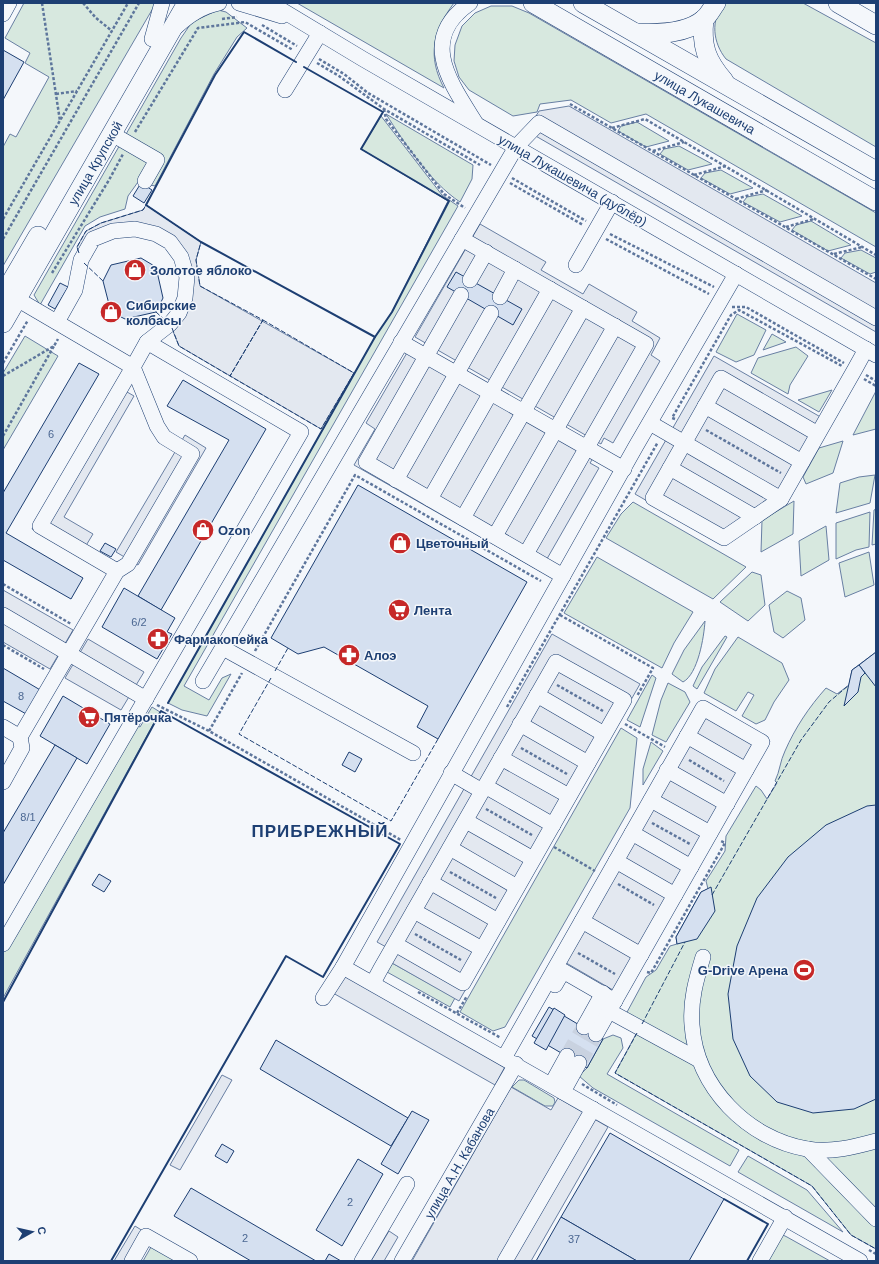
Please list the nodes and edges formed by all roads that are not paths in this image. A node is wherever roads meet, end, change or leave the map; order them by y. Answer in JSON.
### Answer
{"nodes":[{"id":1,"x":9,"y":3,"type":"edge"},
{"id":2,"x":162,"y":3,"type":"edge"},
{"id":3,"x":173,"y":3,"type":"edge"},
{"id":4,"x":188,"y":3,"type":"edge"},
{"id":5,"x":219,"y":3,"type":"edge"},
{"id":6,"x":270,"y":3,"type":"edge"},
{"id":7,"x":470,"y":3,"type":"edge"},
{"id":8,"x":527,"y":3,"type":"edge"},
{"id":9,"x":582,"y":3,"type":"edge"},
{"id":10,"x":716,"y":3,"type":"edge"},
{"id":11,"x":838,"y":3,"type":"edge"},
{"id":12,"x":540,"y":7,"type":"edge"},
{"id":13,"x":240,"y":10,"type":"edge"},
{"id":14,"x":3,"y":14,"type":"edge"},
{"id":15,"x":704,"y":19,"type":"junction"},
{"id":16,"x":303,"y":23,"type":"junction"},
{"id":17,"x":876,"y":25,"type":"edge"},
{"id":18,"x":171,"y":32,"type":"junction"},
{"id":19,"x":320,"y":33,"type":"junction"},
{"id":20,"x":635,"y":33,"type":"junction"},
{"id":21,"x":152,"y":39,"type":"junction"},
{"id":22,"x":731,"y":88,"type":"junction"},
{"id":23,"x":285,"y":90,"type":"dead end"},
{"id":24,"x":476,"y":124,"type":"junction"},
{"id":25,"x":112,"y":134,"type":"junction"},
{"id":26,"x":516,"y":146,"type":"junction"},
{"id":27,"x":876,"y":171,"type":"edge"},
{"id":28,"x":145,"y":181,"type":"dead end"},
{"id":29,"x":876,"y":201,"type":"edge"},
{"id":30,"x":612,"y":202,"type":"junction"},
{"id":31,"x":462,"y":239,"type":"junction"},
{"id":32,"x":486,"y":252,"type":"junction"},
{"id":33,"x":576,"y":265,"type":"dead end"},
{"id":34,"x":516,"y":269,"type":"junction"},
{"id":35,"x":736,"y":274,"type":"junction"},
{"id":36,"x":470,"y":280,"type":"dead end"},
{"id":37,"x":550,"y":289,"type":"junction"},
{"id":38,"x":461,"y":295,"type":"dead end"},
{"id":39,"x":10,"y":297,"type":"edge"},
{"id":40,"x":500,"y":297,"type":"dead end"},
{"id":41,"x":583,"y":308,"type":"junction"},
{"id":42,"x":491,"y":313,"type":"dead end"},
{"id":43,"x":876,"y":318,"type":"edge"},
{"id":44,"x":3,"y":323,"type":"edge"},
{"id":45,"x":61,"y":325,"type":"junction"},
{"id":46,"x":615,"y":326,"type":"junction"},
{"id":47,"x":147,"y":342,"type":"junction"},
{"id":48,"x":402,"y":342,"type":"junction"},
{"id":49,"x":871,"y":352,"type":"edge"},
{"id":50,"x":426,"y":356,"type":"junction"},
{"id":51,"x":133,"y":367,"type":"junction"},
{"id":52,"x":456,"y":373,"type":"junction"},
{"id":53,"x":491,"y":393,"type":"junction"},
{"id":54,"x":705,"y":406,"type":"junction"},
{"id":55,"x":523,"y":412,"type":"junction"},
{"id":56,"x":652,"y":420,"type":"junction"},
{"id":57,"x":555,"y":430,"type":"junction"},
{"id":58,"x":689,"y":434,"type":"junction"},
{"id":59,"x":818,"y":434,"type":"junction"},
{"id":60,"x":586,"y":448,"type":"junction"},
{"id":61,"x":802,"y":462,"type":"junction"},
{"id":62,"x":670,"y":468,"type":"junction"},
{"id":63,"x":624,"y":469,"type":"junction"},
{"id":64,"x":396,"y":480,"type":"junction"},
{"id":65,"x":430,"y":499,"type":"junction"},
{"id":66,"x":781,"y":499,"type":"junction"},
{"id":67,"x":755,"y":517,"type":"junction"},
{"id":68,"x":463,"y":518,"type":"junction"},
{"id":69,"x":495,"y":536,"type":"junction"},
{"id":70,"x":526,"y":554,"type":"junction"},
{"id":71,"x":117,"y":571,"type":"junction"},
{"id":72,"x":563,"y":576,"type":"junction"},
{"id":73,"x":3,"y":615,"type":"edge"},
{"id":74,"x":223,"y":648,"type":"junction"},
{"id":75,"x":68,"y":654,"type":"junction"},
{"id":76,"x":203,"y":682,"type":"dead end"},
{"id":77,"x":537,"y":696,"type":"junction"},
{"id":78,"x":146,"y":699,"type":"junction"},
{"id":79,"x":520,"y":724,"type":"junction"},
{"id":80,"x":3,"y":727,"type":"edge"},
{"id":81,"x":604,"y":734,"type":"junction"},
{"id":82,"x":687,"y":736,"type":"junction"},
{"id":83,"x":20,"y":737,"type":"junction"},
{"id":84,"x":413,"y":753,"type":"dead end"},
{"id":85,"x":501,"y":758,"type":"junction"},
{"id":86,"x":588,"y":763,"type":"junction"},
{"id":87,"x":454,"y":769,"type":"junction"},
{"id":88,"x":668,"y":770,"type":"junction"},
{"id":89,"x":746,"y":770,"type":"junction"},
{"id":90,"x":3,"y":782,"type":"edge"},
{"id":91,"x":483,"y":791,"type":"junction"},
{"id":92,"x":569,"y":796,"type":"junction"},
{"id":93,"x":651,"y":800,"type":"junction"},
{"id":94,"x":727,"y":804,"type":"junction"},
{"id":95,"x":466,"y":821,"type":"junction"},
{"id":96,"x":553,"y":825,"type":"junction"},
{"id":97,"x":632,"y":833,"type":"junction"},
{"id":98,"x":710,"y":833,"type":"junction"},
{"id":99,"x":450,"y":848,"type":"junction"},
{"id":100,"x":533,"y":859,"type":"junction"},
{"id":101,"x":616,"y":861,"type":"junction"},
{"id":102,"x":691,"y":867,"type":"junction"},
{"id":103,"x":430,"y":882,"type":"junction"},
{"id":104,"x":517,"y":887,"type":"junction"},
{"id":105,"x":675,"y":895,"type":"junction"},
{"id":106,"x":414,"y":911,"type":"junction"},
{"id":107,"x":498,"y":921,"type":"junction"},
{"id":108,"x":582,"y":921,"type":"junction"},
{"id":109,"x":3,"y":944,"type":"edge"},
{"id":110,"x":395,"y":944,"type":"junction"},
{"id":111,"x":482,"y":949,"type":"junction"},
{"id":112,"x":641,"y":955,"type":"junction"},
{"id":113,"x":703,"y":957,"type":"dead end"},
{"id":114,"x":343,"y":967,"type":"junction"},
{"id":115,"x":373,"y":983,"type":"junction"},
{"id":116,"x":323,"y":998,"type":"dead end"},
{"id":117,"x":609,"y":1002,"type":"junction"},
{"id":118,"x":590,"y":1031,"type":"tunnel mouth"},
{"id":119,"x":573,"y":1060,"type":"tunnel mouth"},
{"id":120,"x":699,"y":1060,"type":"junction"},
{"id":121,"x":510,"y":1061,"type":"junction"},
{"id":122,"x":557,"y":1088,"type":"junction"},
{"id":123,"x":594,"y":1109,"type":"junction"},
{"id":124,"x":876,"y":1141,"type":"edge"},
{"id":125,"x":808,"y":1149,"type":"junction"},
{"id":126,"x":407,"y":1184,"type":"dead end"},
{"id":127,"x":785,"y":1217,"type":"junction"},
{"id":128,"x":876,"y":1219,"type":"edge"},
{"id":129,"x":132,"y":1261,"type":"edge"},
{"id":130,"x":190,"y":1261,"type":"edge"},
{"id":131,"x":362,"y":1261,"type":"edge"},
{"id":132,"x":402,"y":1261,"type":"edge"},
{"id":133,"x":505,"y":1261,"type":"edge"},
{"id":134,"x":760,"y":1261,"type":"edge"},
{"id":135,"x":860,"y":1261,"type":"edge"}],
"edges":[{"from":1,"to":14,"type":"street"},
{"from":2,"to":21,"type":"street"},
{"from":3,"to":21,"type":"main road","name":"улица Крупской"},
{"from":4,"to":18,"type":"main road","name":"улица Крупской"},
{"from":5,"to":18,"type":"street"},
{"from":6,"to":16,"type":"street","name":"улица Лукашевича (дублёр)"},
{"from":7,"to":24,"type":"street"},
{"from":8,"to":12,"type":"street"},
{"from":9,"to":20,"type":"main road","name":"улица Лукашевича"},
{"from":10,"to":15,"type":"main road"},
{"from":11,"to":17,"type":"main road"},
{"from":12,"to":29,"type":"main road","name":"улица Лукашевича"},
{"from":13,"to":16,"type":"street"},
{"from":15,"to":20,"type":"main road"},
{"from":15,"to":22,"type":"main road"},
{"from":16,"to":19,"type":"street","name":"улица Лукашевича (дублёр)"},
{"from":18,"to":25,"type":"main road","name":"улица Крупской"},
{"from":19,"to":23,"type":"street"},
{"from":19,"to":24,"type":"street","name":"улица Лукашевича (дублёр)"},
{"from":20,"to":22,"type":"main road","name":"улица Лукашевича"},
{"from":21,"to":39,"type":"main road","name":"улица Крупской"},
{"from":22,"to":27,"type":"main road","name":"улица Лукашевича"},
{"from":24,"to":26,"type":"street","name":"улица Лукашевича (дублёр)"},
{"from":25,"to":28,"type":"street"},
{"from":25,"to":39,"type":"main road","name":"улица Крупской"},
{"from":26,"to":30,"type":"street","name":"улица Лукашевича (дублёр)"},
{"from":26,"to":31,"type":"street"},
{"from":26,"to":43,"type":"street"},
{"from":30,"to":33,"type":"street"},
{"from":30,"to":35,"type":"street","name":"улица Лукашевича (дублёр)"},
{"from":31,"to":32,"type":"street"},
{"from":31,"to":48,"type":"street"},
{"from":32,"to":34,"type":"street"},
{"from":32,"to":36,"type":"street"},
{"from":34,"to":37,"type":"street"},
{"from":34,"to":40,"type":"street"},
{"from":35,"to":49,"type":"street","name":"улица Лукашевича (дублёр)"},
{"from":35,"to":56,"type":"street"},
{"from":37,"to":41,"type":"street"},
{"from":37,"to":53,"type":"street"},
{"from":38,"to":50,"type":"street"},
{"from":39,"to":44,"type":"main road","name":"улица Крупской"},
{"from":39,"to":45,"type":"street"},
{"from":41,"to":46,"type":"street"},
{"from":41,"to":55,"type":"street"},
{"from":42,"to":52,"type":"street"},
{"from":45,"to":47,"type":"street"},
{"from":45,"to":51,"type":"street"},
{"from":46,"to":57,"type":"street"},
{"from":46,"to":60,"type":"street"},
{"from":47,"to":51,"type":"street"},
{"from":47,"to":78,"type":"street"},
{"from":48,"to":50,"type":"street"},
{"from":48,"to":74,"type":"street"},
{"from":49,"to":59,"type":"street"},
{"from":50,"to":52,"type":"street"},
{"from":50,"to":64,"type":"street"},
{"from":51,"to":71,"type":"street"},
{"from":51,"to":71,"type":"street"},
{"from":52,"to":53,"type":"street"},
{"from":52,"to":64,"type":"street"},
{"from":53,"to":55,"type":"street"},
{"from":53,"to":65,"type":"street"},
{"from":54,"to":58,"type":"street"},
{"from":54,"to":59,"type":"street"},
{"from":54,"to":61,"type":"street"},
{"from":55,"to":57,"type":"street"},
{"from":55,"to":68,"type":"street"},
{"from":56,"to":58,"type":"street"},
{"from":56,"to":63,"type":"street"},
{"from":57,"to":60,"type":"street"},
{"from":57,"to":69,"type":"street"},
{"from":58,"to":62,"type":"street"},
{"from":58,"to":66,"type":"street"},
{"from":59,"to":61,"type":"street"},
{"from":60,"to":63,"type":"street"},
{"from":60,"to":70,"type":"street"},
{"from":61,"to":66,"type":"street"},
{"from":62,"to":67,"type":"street"},
{"from":62,"to":67,"type":"street"},
{"from":63,"to":72,"type":"street"},
{"from":64,"to":65,"type":"street"},
{"from":65,"to":68,"type":"street"},
{"from":66,"to":67,"type":"street"},
{"from":68,"to":69,"type":"street"},
{"from":69,"to":70,"type":"street"},
{"from":70,"to":72,"type":"street"},
{"from":71,"to":75,"type":"street"},
{"from":72,"to":87,"type":"street"},
{"from":73,"to":75,"type":"street"},
{"from":74,"to":76,"type":"street"},
{"from":74,"to":84,"type":"street"},
{"from":75,"to":78,"type":"street"},
{"from":75,"to":83,"type":"street"},
{"from":77,"to":79,"type":"street"},
{"from":77,"to":81,"type":"street"},
{"from":77,"to":81,"type":"street"},
{"from":78,"to":109,"type":"street"},
{"from":79,"to":85,"type":"street"},
{"from":79,"to":86,"type":"street"},
{"from":80,"to":83,"type":"street"},
{"from":81,"to":86,"type":"street"},
{"from":82,"to":88,"type":"street"},
{"from":82,"to":89,"type":"street"},
{"from":82,"to":89,"type":"street"},
{"from":83,"to":90,"type":"street"},
{"from":85,"to":91,"type":"street"},
{"from":85,"to":92,"type":"street"},
{"from":86,"to":92,"type":"street"},
{"from":87,"to":91,"type":"street"},
{"from":87,"to":114,"type":"street"},
{"from":88,"to":93,"type":"street"},
{"from":88,"to":94,"type":"street"},
{"from":89,"to":94,"type":"street"},
{"from":91,"to":95,"type":"street"},
{"from":91,"to":96,"type":"street"},
{"from":92,"to":96,"type":"street"},
{"from":93,"to":97,"type":"street"},
{"from":93,"to":98,"type":"street"},
{"from":94,"to":98,"type":"street"},
{"from":95,"to":99,"type":"street"},
{"from":95,"to":100,"type":"street"},
{"from":96,"to":100,"type":"street"},
{"from":97,"to":101,"type":"street"},
{"from":97,"to":102,"type":"street"},
{"from":98,"to":102,"type":"street"},
{"from":99,"to":103,"type":"street"},
{"from":99,"to":104,"type":"street"},
{"from":100,"to":104,"type":"street"},
{"from":101,"to":105,"type":"street"},
{"from":101,"to":108,"type":"street"},
{"from":102,"to":105,"type":"street"},
{"from":103,"to":106,"type":"street"},
{"from":103,"to":107,"type":"street"},
{"from":104,"to":107,"type":"street"},
{"from":105,"to":112,"type":"street"},
{"from":106,"to":110,"type":"street"},
{"from":106,"to":111,"type":"street"},
{"from":107,"to":111,"type":"street"},
{"from":108,"to":112,"type":"street"},
{"from":108,"to":121,"type":"street"},
{"from":110,"to":111,"type":"street"},
{"from":110,"to":115,"type":"street"},
{"from":112,"to":117,"type":"street"},
{"from":113,"to":120,"type":"street"},
{"from":114,"to":115,"type":"street"},
{"from":114,"to":116,"type":"street"},
{"from":115,"to":121,"type":"street"},
{"from":117,"to":118,"type":"street"},
{"from":117,"to":120,"type":"street"},
{"from":117,"to":121,"type":"street"},
{"from":119,"to":122,"type":"street"},
{"from":120,"to":125,"type":"street"},
{"from":121,"to":122,"type":"street"},
{"from":121,"to":132,"type":"street","name":"улица А.Н. Кабанова"},
{"from":122,"to":123,"type":"street"},
{"from":123,"to":127,"type":"street"},
{"from":123,"to":133,"type":"street"},
{"from":124,"to":125,"type":"street"},
{"from":125,"to":128,"type":"street"},
{"from":126,"to":131,"type":"street"},
{"from":127,"to":134,"type":"street"},
{"from":127,"to":135,"type":"street"},
{"from":129,"to":130,"type":"street"}]}
